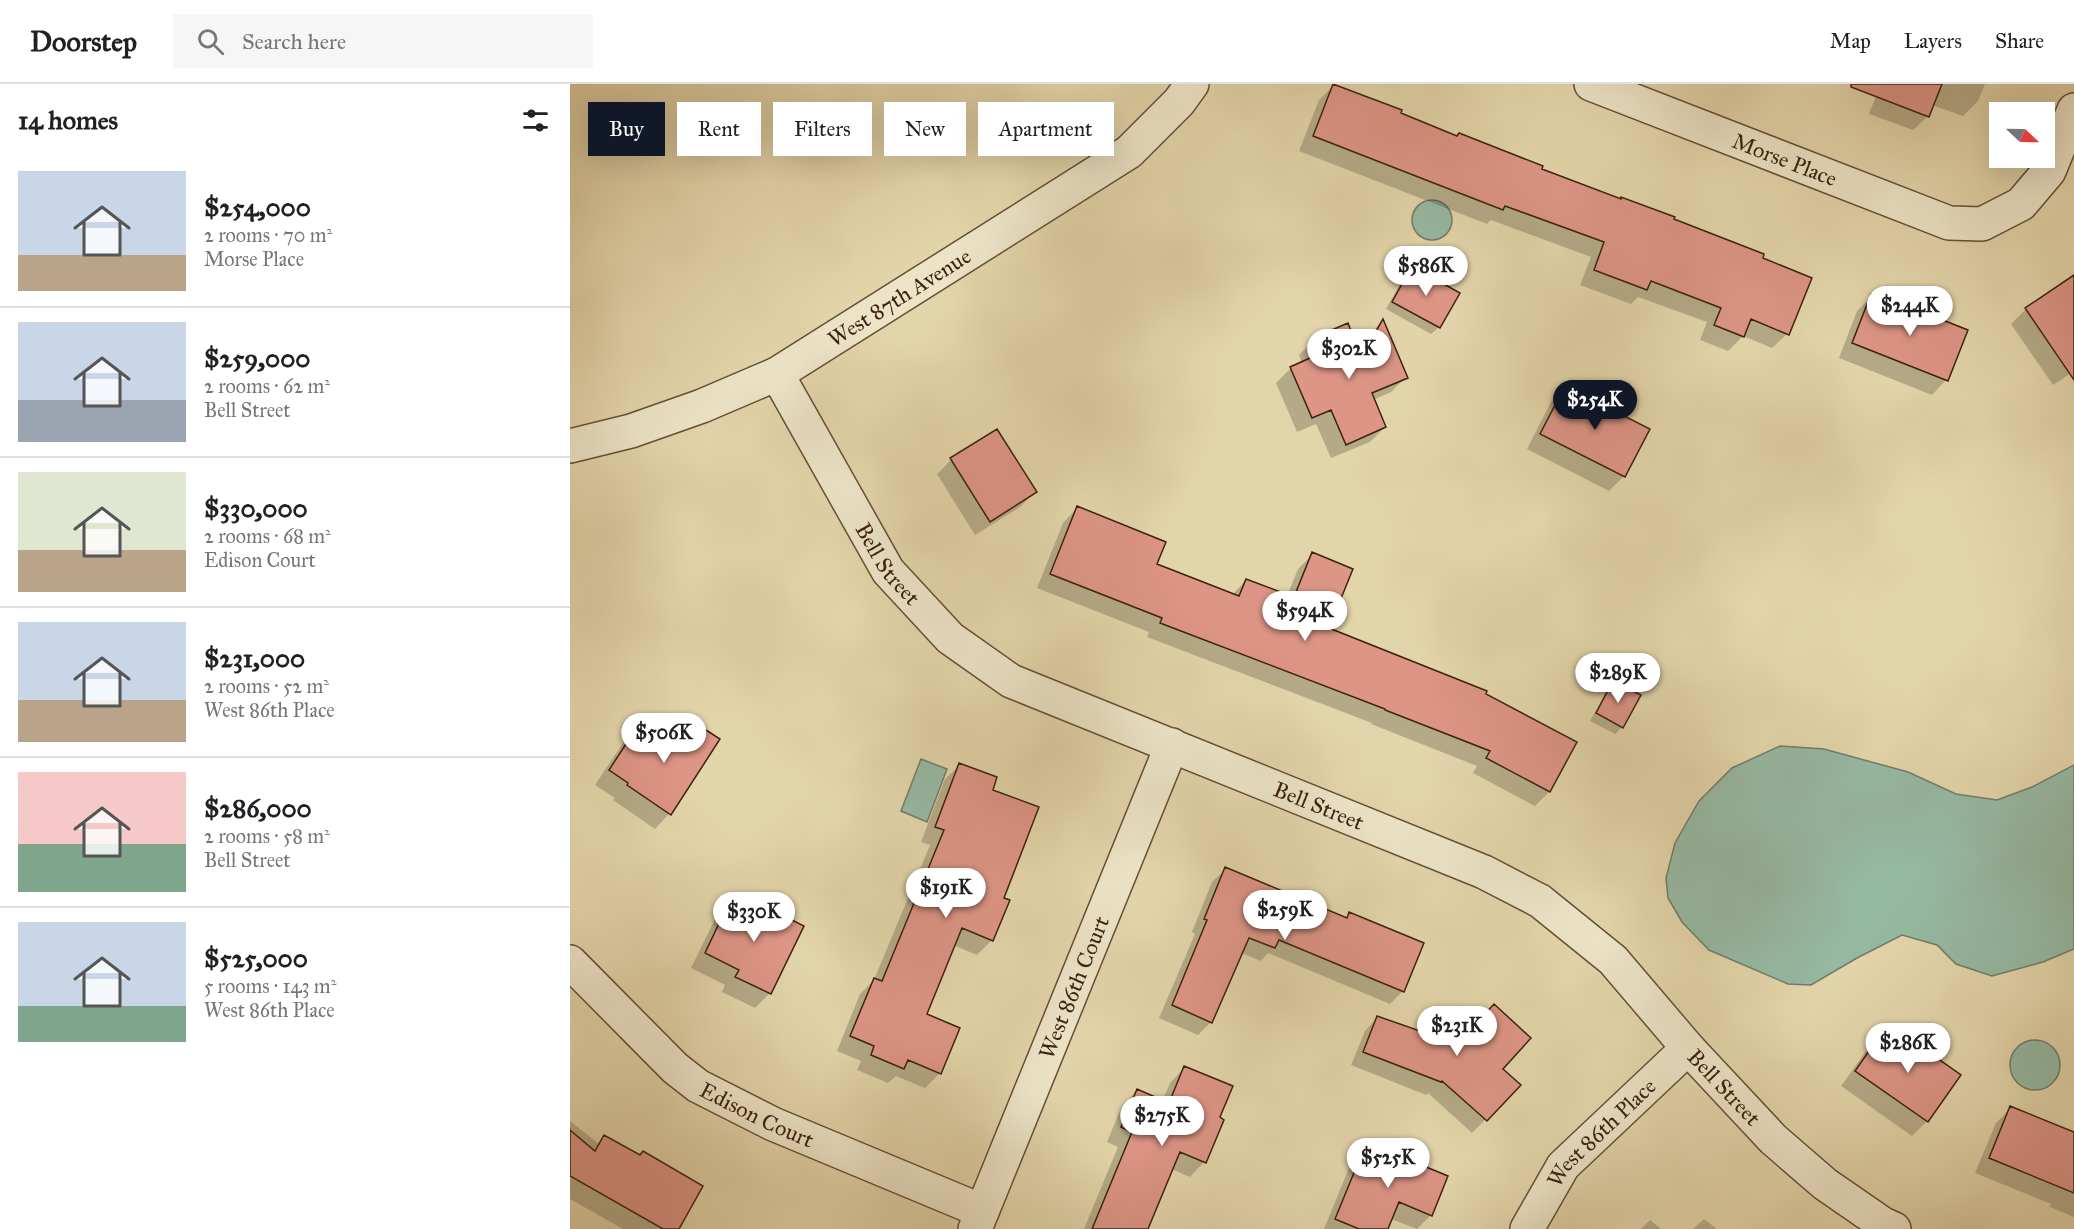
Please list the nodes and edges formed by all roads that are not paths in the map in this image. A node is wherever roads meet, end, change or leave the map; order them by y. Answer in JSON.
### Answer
{"nodes":[{"id":1,"x":1192,"y":84,"type":"edge"},
{"id":2,"x":1591,"y":84,"type":"edge"},
{"id":3,"x":2074,"y":110,"type":"edge"},
{"id":4,"x":777,"y":374,"type":"junction"},
{"id":5,"x":570,"y":446,"type":"edge"},
{"id":6,"x":1173,"y":745,"type":"junction"},
{"id":7,"x":570,"y":962,"type":"edge"},
{"id":8,"x":1688,"y":1048,"type":"junction"},
{"id":9,"x":979,"y":1220,"type":"edge"},
{"id":10,"x":1527,"y":1229,"type":"edge"},
{"id":11,"x":1894,"y":1229,"type":"edge"}],
"edges":[{"from":1,"to":4,"type":"street","name":"West 87th Avenue"},
{"from":2,"to":3,"type":"street","name":"Morse Place"},
{"from":4,"to":5,"type":"street","name":"West 87th Avenue"},
{"from":4,"to":6,"type":"street","name":"Bell Street"},
{"from":6,"to":8,"type":"street","name":"Bell Street"},
{"from":6,"to":9,"type":"street","name":"West 86th Court"},
{"from":7,"to":9,"type":"street","name":"Edison Court"},
{"from":8,"to":10,"type":"street","name":"West 86th Place"},
{"from":8,"to":11,"type":"street","name":"Bell Street"}]}
